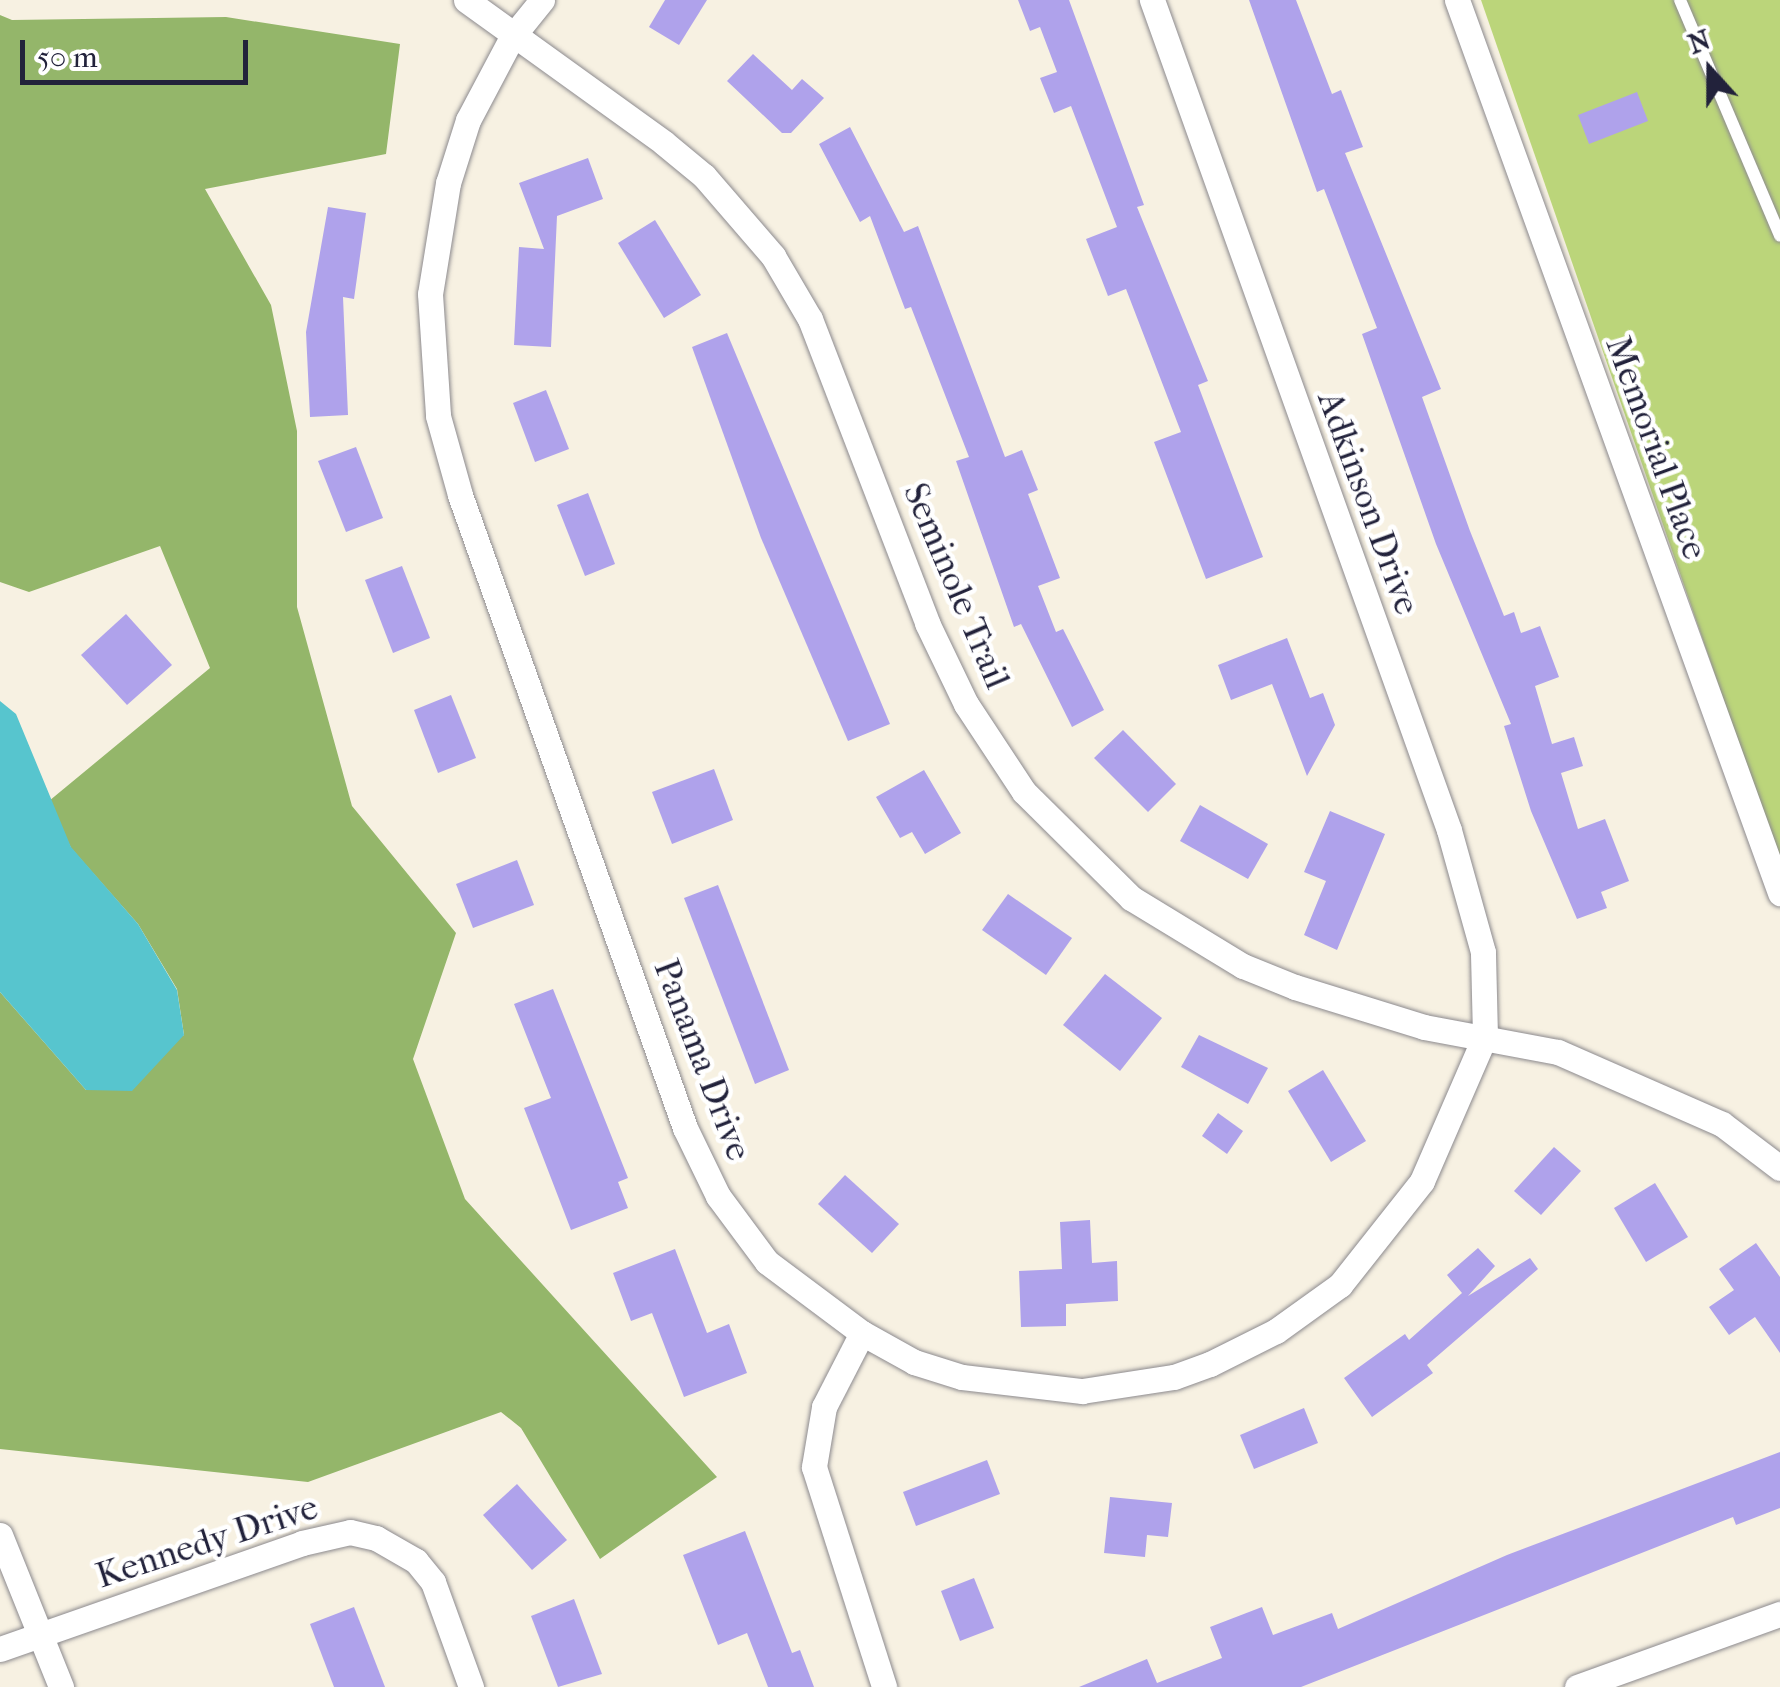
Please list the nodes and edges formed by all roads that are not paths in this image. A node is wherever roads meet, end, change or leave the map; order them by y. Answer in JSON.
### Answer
{"nodes":[{"id":1,"x":466,"y":0,"type":"edge"},
{"id":2,"x":542,"y":0,"type":"edge"},
{"id":3,"x":1152,"y":0,"type":"edge"},
{"id":4,"x":1458,"y":0,"type":"edge"},
{"id":5,"x":1680,"y":0,"type":"edge"},
{"id":6,"x":512,"y":37,"type":"junction"},
{"id":7,"x":1780,"y":236,"type":"edge"},
{"id":8,"x":1780,"y":894,"type":"edge"},
{"id":9,"x":1486,"y":1036,"type":"junction"},
{"id":10,"x":1780,"y":1168,"type":"edge"},
{"id":11,"x":862,"y":1332,"type":"junction"},
{"id":12,"x":0,"y":1535,"type":"edge"},
{"id":13,"x":1780,"y":1614,"type":"edge"},
{"id":14,"x":40,"y":1635,"type":"junction"},
{"id":15,"x":0,"y":1650,"type":"edge"},
{"id":16,"x":61,"y":1687,"type":"edge"},
{"id":17,"x":471,"y":1687,"type":"edge"},
{"id":18,"x":884,"y":1687,"type":"edge"},
{"id":19,"x":1577,"y":1687,"type":"edge"}],
"edges":[{"from":1,"to":6,"type":"street","name":"Seminole Trail"},
{"from":2,"to":6,"type":"street","name":"Panama Drive"},
{"from":3,"to":9,"type":"street","name":"Adkinson Drive"},
{"from":4,"to":8,"type":"street","name":"Memorial Place"},
{"from":5,"to":7,"type":"lane"},
{"from":6,"to":9,"type":"street","name":"Seminole Trail"},
{"from":6,"to":11,"type":"street","name":"Panama Drive"},
{"from":9,"to":10,"type":"street","name":"Seminole Trail"},
{"from":9,"to":11,"type":"street","name":"Panama Drive"},
{"from":11,"to":18,"type":"street"},
{"from":12,"to":14,"type":"street"},
{"from":13,"to":19,"type":"street"},
{"from":14,"to":15,"type":"street","name":"Kennedy Drive"},
{"from":14,"to":16,"type":"street"},
{"from":14,"to":17,"type":"street","name":"Kennedy Drive"}]}
